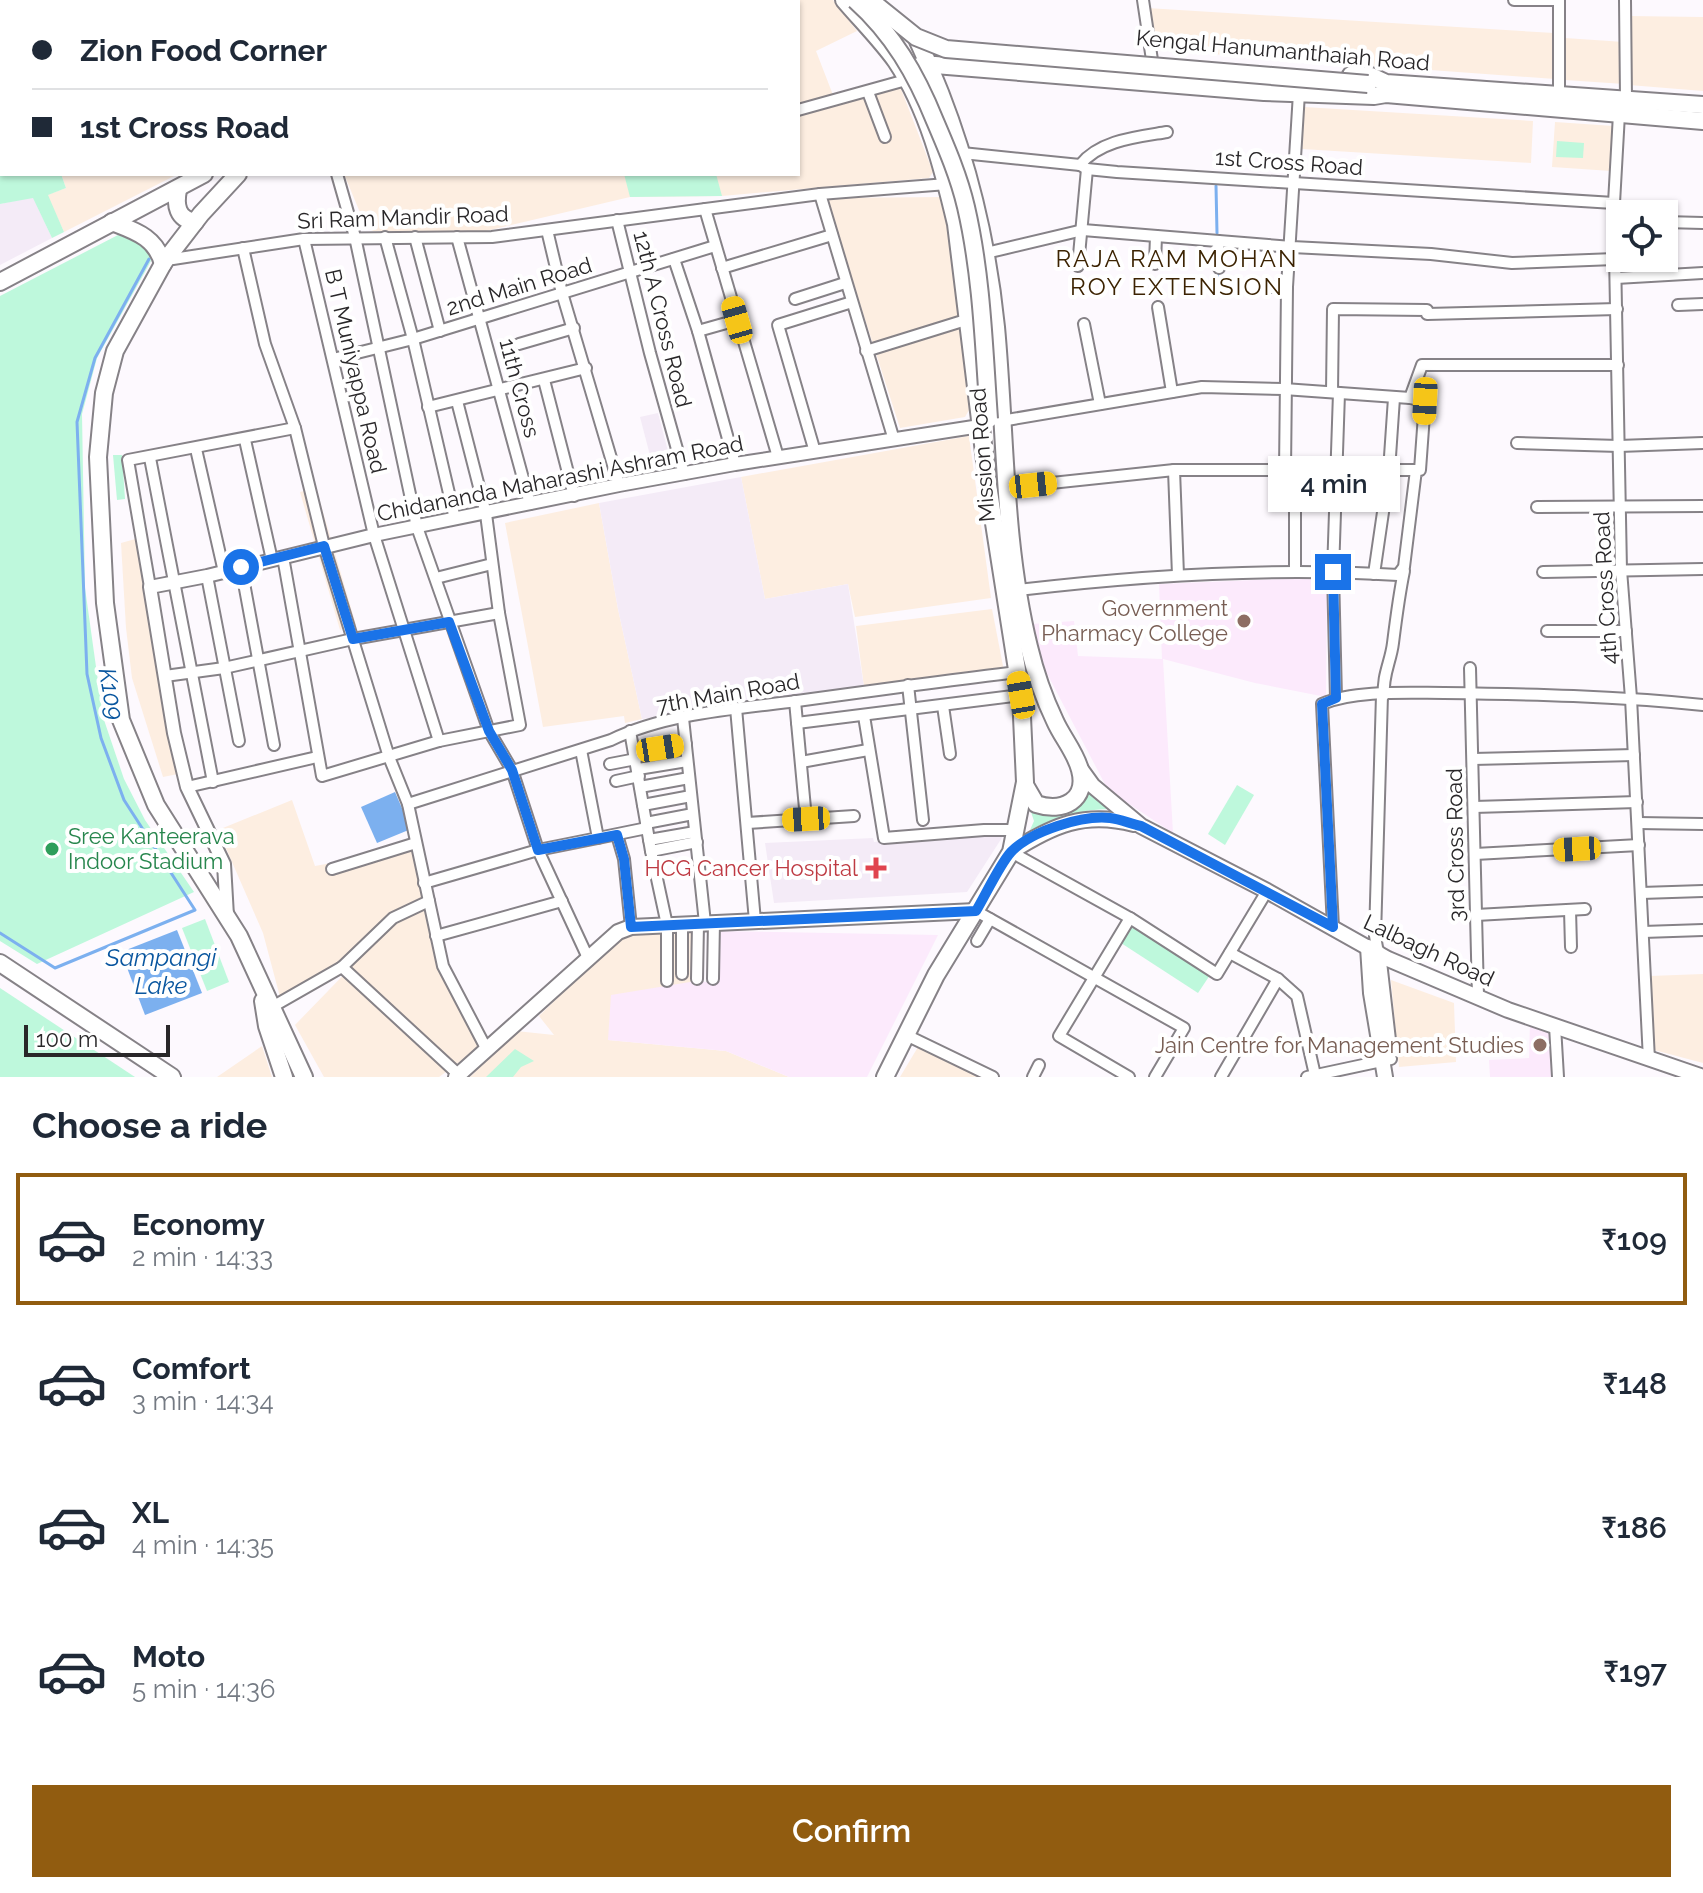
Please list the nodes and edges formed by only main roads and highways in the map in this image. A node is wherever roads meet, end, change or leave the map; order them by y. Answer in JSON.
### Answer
{"nodes":[{"id":1,"x":844,"y":0,"type":"edge"},
{"id":2,"x":855,"y":0,"type":"edge"},
{"id":3,"x":872,"y":0,"type":"edge"},
{"id":4,"x":879,"y":23,"type":"junction"},
{"id":5,"x":918,"y":41,"type":"junction"},
{"id":6,"x":929,"y":66,"type":"junction"},
{"id":7,"x":900,"y":69,"type":"junction"},
{"id":8,"x":1377,"y":88,"type":"junction"},
{"id":9,"x":1703,"y":105,"type":"edge"},
{"id":10,"x":1623,"y":106,"type":"junction"},
{"id":11,"x":1703,"y":121,"type":"edge"},
{"id":12,"x":201,"y":176,"type":"edge"},
{"id":13,"x":236,"y":176,"type":"edge"},
{"id":14,"x":178,"y":190,"type":"junction"},
{"id":15,"x":114,"y":221,"type":"junction"},
{"id":16,"x":195,"y":222,"type":"junction"},
{"id":17,"x":166,"y":259,"type":"junction"},
{"id":18,"x":0,"y":282,"type":"edge"},
{"id":19,"x":990,"y":422,"type":"junction"},
{"id":20,"x":1080,"y":768,"type":"junction"},
{"id":21,"x":1025,"y":785,"type":"junction"},
{"id":22,"x":1141,"y":826,"type":"junction"},
{"id":23,"x":1011,"y":852,"type":"junction"},
{"id":24,"x":983,"y":915,"type":"junction"},
{"id":25,"x":1373,"y":950,"type":"junction"},
{"id":26,"x":0,"y":963,"type":"edge"},
{"id":27,"x":259,"y":980,"type":"junction"},
{"id":28,"x":1386,"y":1060,"type":"junction"},
{"id":29,"x":457,"y":1076,"type":"edge"},
{"id":30,"x":172,"y":1077,"type":"edge"},
{"id":31,"x":284,"y":1077,"type":"edge"},
{"id":32,"x":304,"y":1077,"type":"edge"},
{"id":33,"x":885,"y":1077,"type":"edge"},
{"id":34,"x":1385,"y":1077,"type":"edge"},
{"id":35,"x":1394,"y":1077,"type":"edge"},
{"id":36,"x":1703,"y":1077,"type":"edge"}],
"edges":[{"from":1,"to":7,"type":"main road","name":"Mission Road"},
{"from":2,"to":4,"type":"main road","bridge":true},
{"from":3,"to":5,"type":"main road"},
{"from":3,"to":8,"type":"main road","bridge":true},
{"from":4,"to":8,"type":"main road","bridge":true},
{"from":4,"to":19,"type":"main road","bridge":true},
{"from":5,"to":6,"type":"main road","name":"Mission Road"},
{"from":5,"to":7,"type":"main road"},
{"from":5,"to":8,"type":"main road","name":"Kengal Hanumanthaiah Road"},
{"from":6,"to":7,"type":"main road","name":"Kengal Hanumanthaiah Road"},
{"from":6,"to":8,"type":"main road","name":"Kengal Hanumanthaiah Road"},
{"from":6,"to":19,"type":"main road","name":"Mission Road"},
{"from":7,"to":19,"type":"main road","name":"Mission Road"},
{"from":8,"to":10,"type":"main road","name":"Kengal Hanumanthaiah Road"},
{"from":8,"to":10,"type":"main road","name":"Kengal Hanumanthaiah Road"},
{"from":9,"to":10,"type":"main road","name":"Kengal Hanumanthaiah Road"},
{"from":10,"to":11,"type":"main road","name":"Kengal Hanumanthaiah Road"},
{"from":12,"to":14,"type":"main road"},
{"from":13,"to":16,"type":"main road"},
{"from":14,"to":15,"type":"main road"},
{"from":14,"to":16,"type":"main road"},
{"from":15,"to":17,"type":"main road"},
{"from":15,"to":18,"type":"main road"},
{"from":16,"to":17,"type":"main road"},
{"from":17,"to":27,"type":"main road"},
{"from":19,"to":20,"type":"main road","name":"Mission Road"},
{"from":19,"to":21,"type":"main road","name":"Mission Road"},
{"from":20,"to":21,"type":"main road"},
{"from":20,"to":22,"type":"main road","name":"Lalbagh Road"},
{"from":21,"to":23,"type":"main road","name":"Mission Road"},
{"from":22,"to":23,"type":"main road"},
{"from":22,"to":25,"type":"main road","name":"Lalbagh Road"},
{"from":23,"to":24,"type":"main road","name":"Mission Road"},
{"from":24,"to":29,"type":"main road"},
{"from":24,"to":33,"type":"main road","name":"Mission Road"},
{"from":25,"to":28,"type":"main road"},
{"from":25,"to":36,"type":"main road","name":"Lalbagh Road"},
{"from":26,"to":30,"type":"main road"},
{"from":27,"to":31,"type":"main road"},
{"from":27,"to":32,"type":"main road"},
{"from":28,"to":34,"type":"main road"},
{"from":28,"to":35,"type":"main road"}]}
